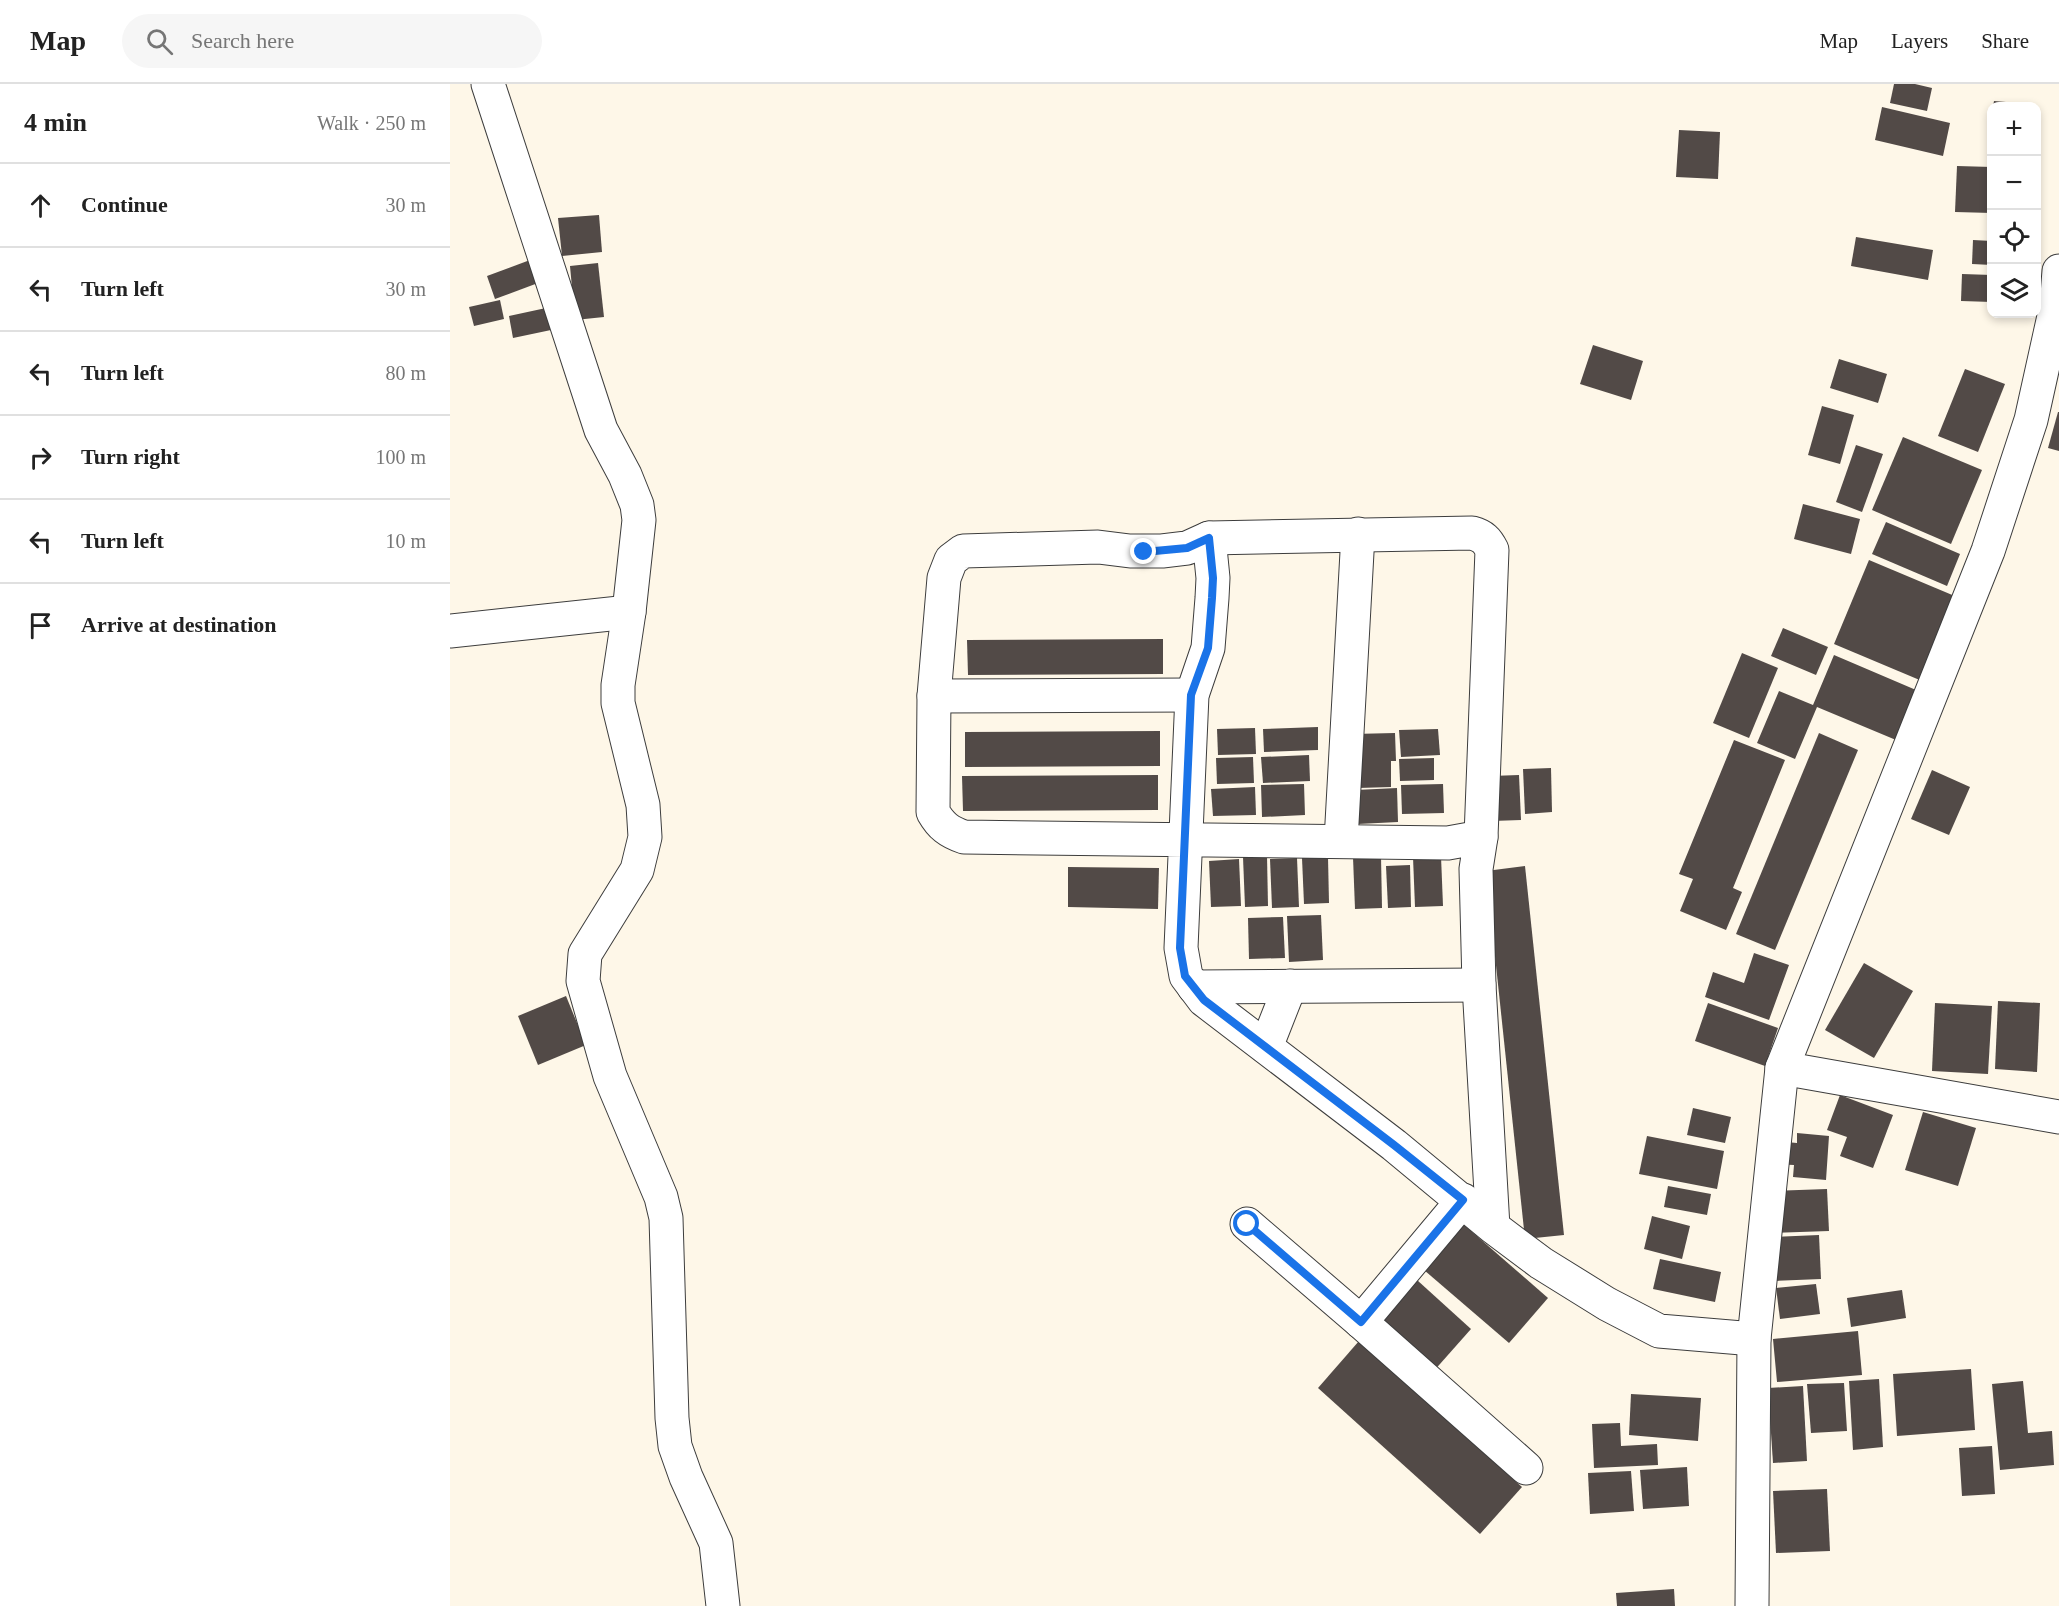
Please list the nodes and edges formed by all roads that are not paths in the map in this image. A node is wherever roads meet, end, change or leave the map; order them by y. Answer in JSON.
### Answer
{"nodes":[{"id":1,"x":488,"y":84,"type":"edge"},
{"id":2,"x":2059,"y":271,"type":"edge"},
{"id":3,"x":2053,"y":348,"type":"edge"},
{"id":4,"x":1358,"y":534,"type":"junction"},
{"id":5,"x":1209,"y":538,"type":"junction"},
{"id":6,"x":629,"y":612,"type":"junction"},
{"id":7,"x":450,"y":631,"type":"edge"},
{"id":8,"x":1191,"y":695,"type":"junction"},
{"id":9,"x":934,"y":696,"type":"junction"},
{"id":10,"x":1481,"y":837,"type":"junction"},
{"id":11,"x":1185,"y":841,"type":"junction"},
{"id":12,"x":1341,"y":841,"type":"junction"},
{"id":13,"x":1479,"y":985,"type":"junction"},
{"id":14,"x":1290,"y":986,"type":"junction"},
{"id":15,"x":1194,"y":987,"type":"junction"},
{"id":16,"x":1266,"y":1047,"type":"junction"},
{"id":17,"x":1782,"y":1068,"type":"junction"},
{"id":18,"x":2059,"y":1117,"type":"edge"},
{"id":19,"x":1463,"y":1200,"type":"junction"},
{"id":20,"x":1247,"y":1224,"type":"dead end"},
{"id":21,"x":1493,"y":1227,"type":"junction"},
{"id":22,"x":1361,"y":1322,"type":"junction"},
{"id":23,"x":1754,"y":1340,"type":"junction"},
{"id":24,"x":1526,"y":1468,"type":"dead end"},
{"id":25,"x":723,"y":1606,"type":"edge"},
{"id":26,"x":1752,"y":1606,"type":"edge"}],
"edges":[{"from":1,"to":6,"type":"street"},
{"from":2,"to":3,"type":"street"},
{"from":3,"to":17,"type":"street"},
{"from":4,"to":5,"type":"street"},
{"from":4,"to":10,"type":"street"},
{"from":4,"to":12,"type":"street"},
{"from":5,"to":8,"type":"street"},
{"from":5,"to":9,"type":"street"},
{"from":6,"to":7,"type":"street"},
{"from":6,"to":25,"type":"street"},
{"from":8,"to":9,"type":"street"},
{"from":8,"to":11,"type":"street"},
{"from":9,"to":11,"type":"street"},
{"from":10,"to":12,"type":"street"},
{"from":10,"to":13,"type":"street"},
{"from":11,"to":12,"type":"street"},
{"from":11,"to":15,"type":"street"},
{"from":13,"to":14,"type":"street"},
{"from":13,"to":21,"type":"street"},
{"from":14,"to":15,"type":"street"},
{"from":14,"to":16,"type":"street"},
{"from":15,"to":16,"type":"street"},
{"from":16,"to":19,"type":"street"},
{"from":17,"to":18,"type":"street"},
{"from":17,"to":23,"type":"street"},
{"from":19,"to":21,"type":"street"},
{"from":19,"to":22,"type":"street"},
{"from":20,"to":22,"type":"street"},
{"from":21,"to":23,"type":"street"},
{"from":22,"to":24,"type":"street"},
{"from":23,"to":26,"type":"street"}]}
